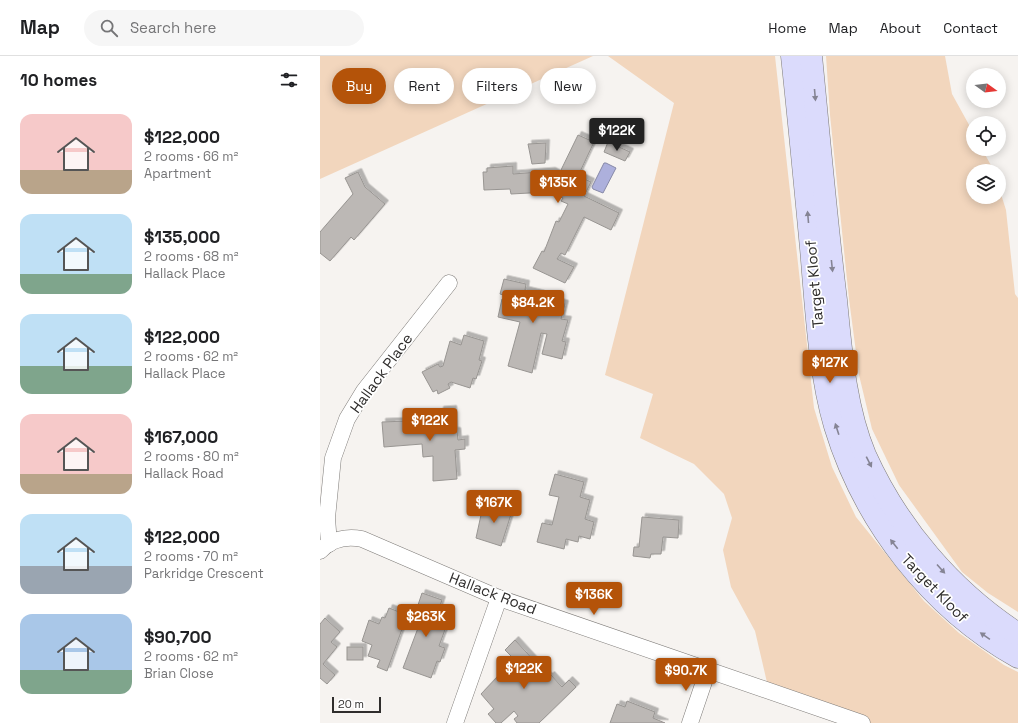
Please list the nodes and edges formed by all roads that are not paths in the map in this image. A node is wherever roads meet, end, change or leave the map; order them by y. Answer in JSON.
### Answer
{"nodes":[{"id":1,"x":792,"y":56,"type":"edge"},
{"id":2,"x":811,"y":56,"type":"edge"},
{"id":3,"x":449,"y":283,"type":"dead end"},
{"id":4,"x":325,"y":548,"type":"edge"},
{"id":5,"x":499,"y":598,"type":"junction"},
{"id":6,"x":1018,"y":634,"type":"edge"},
{"id":7,"x":1018,"y":658,"type":"edge"},
{"id":8,"x":708,"y":670,"type":"junction"},
{"id":9,"x":454,"y":723,"type":"edge"},
{"id":10,"x":690,"y":723,"type":"edge"},
{"id":11,"x":862,"y":723,"type":"edge"}],
"edges":[{"from":7,"to":1,"type":"main road","name":"Target Kloof","one_way":true},
{"from":2,"to":6,"type":"main road","name":"Target Kloof","one_way":true},
{"from":3,"to":4,"type":"street","name":"Hallack Place"},
{"from":4,"to":5,"type":"street","name":"Hallack Road"},
{"from":5,"to":8,"type":"street","name":"Hallack Road"},
{"from":5,"to":9,"type":"street"},
{"from":8,"to":10,"type":"street"},
{"from":8,"to":11,"type":"street","name":"Hallack Road"}]}
